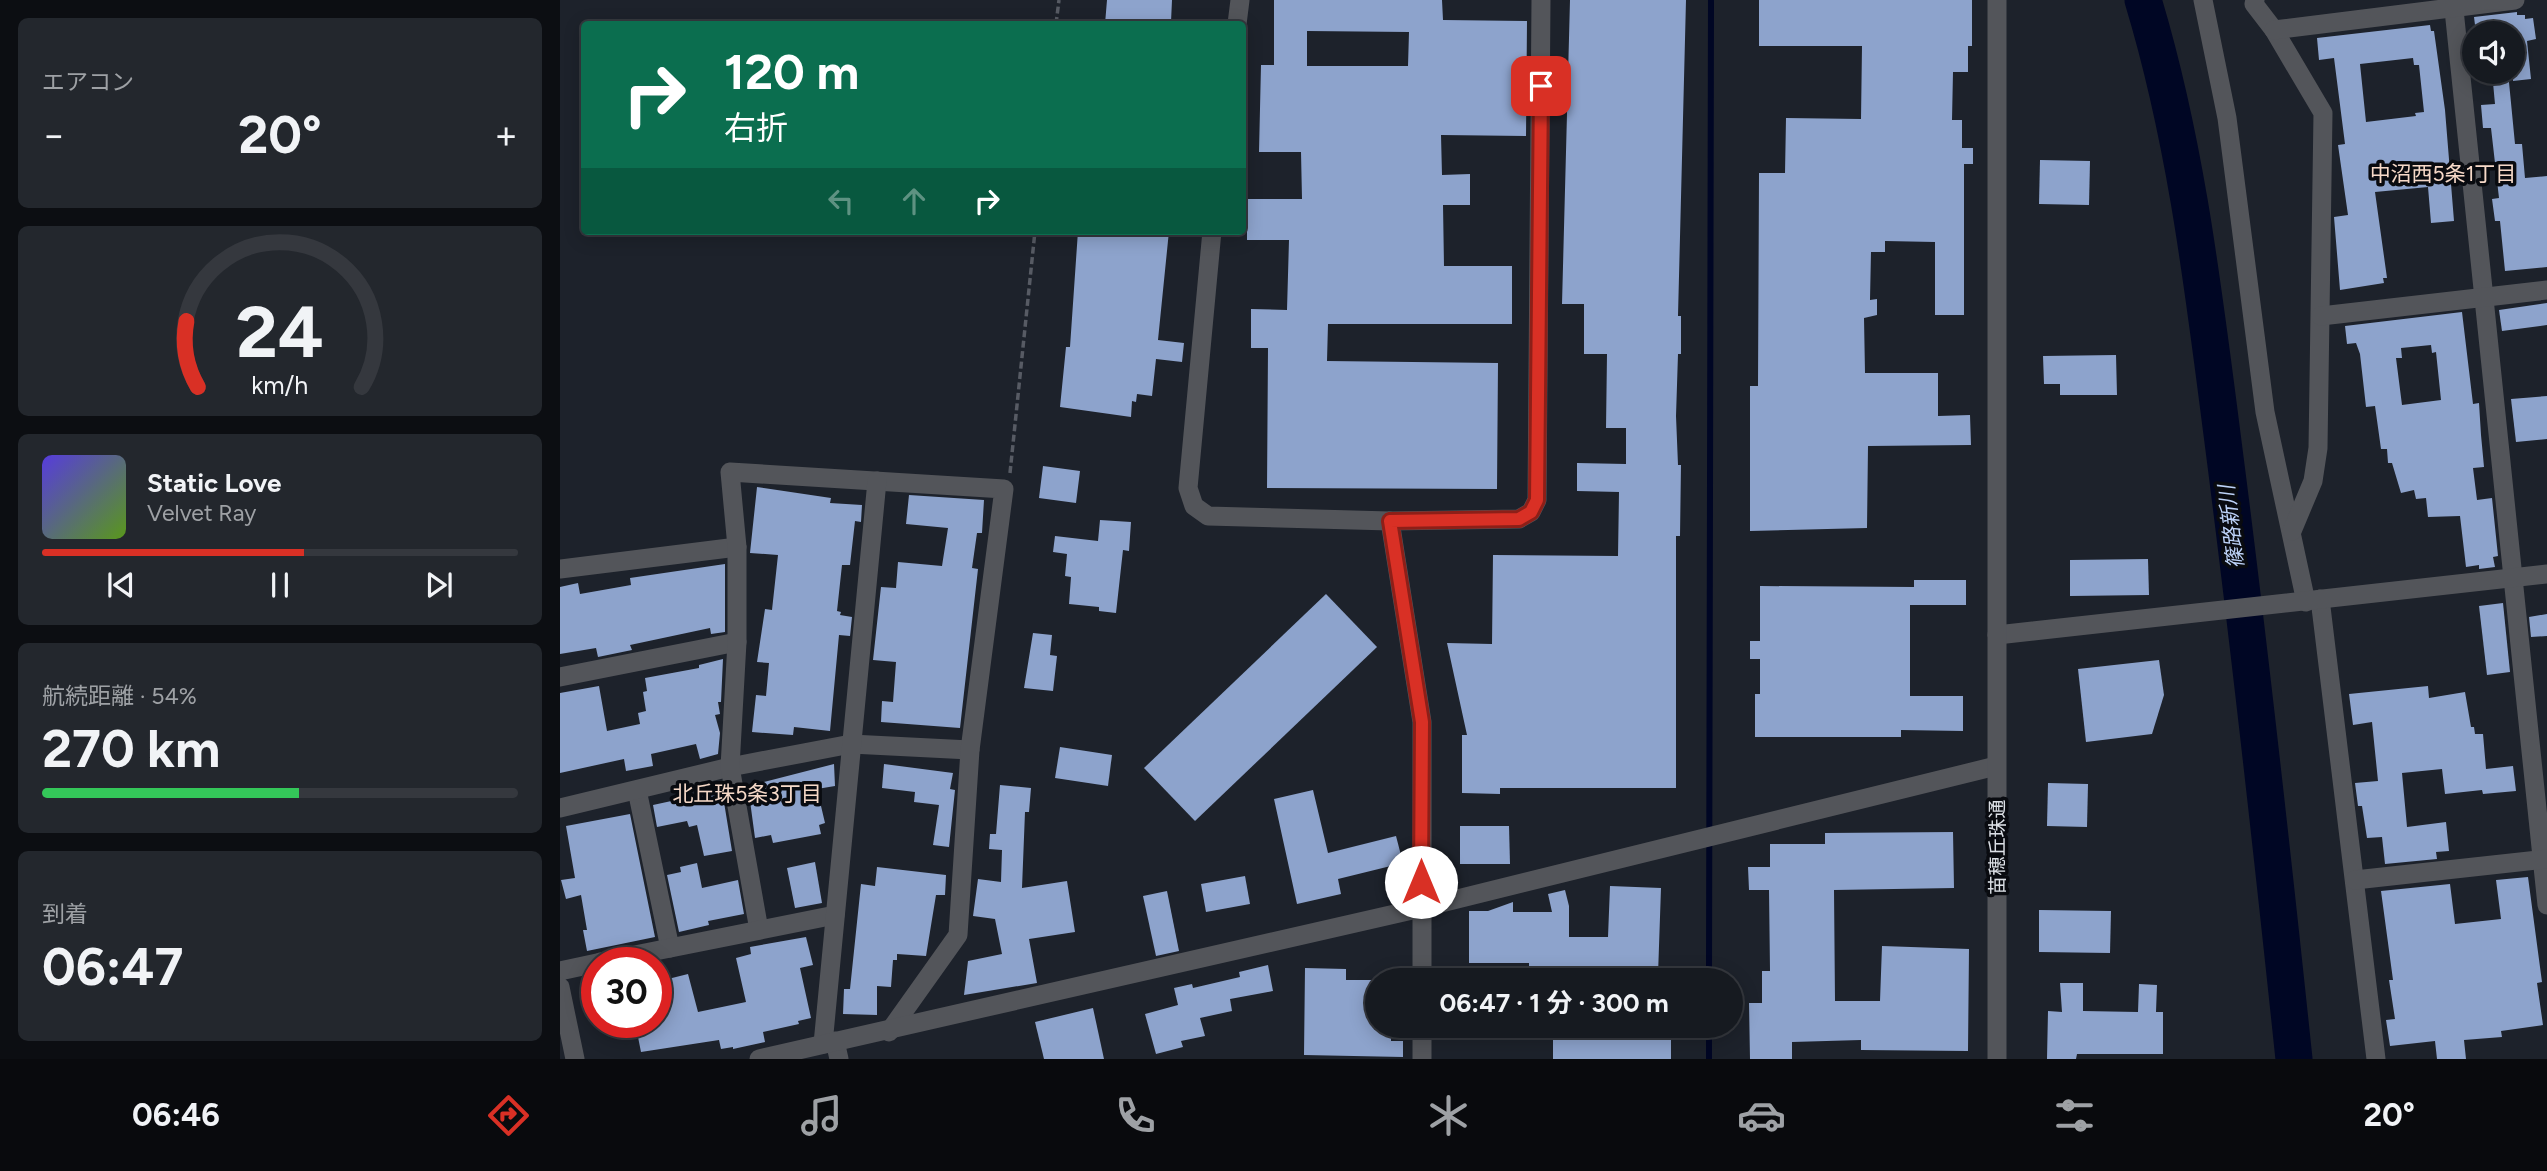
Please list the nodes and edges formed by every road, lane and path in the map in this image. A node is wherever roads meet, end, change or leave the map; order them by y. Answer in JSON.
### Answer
{"nodes":[{"id":1,"x":1059,"y":0,"type":"edge"},
{"id":2,"x":1240,"y":0,"type":"edge"},
{"id":3,"x":1541,"y":0,"type":"edge"},
{"id":4,"x":1997,"y":0,"type":"edge"},
{"id":5,"x":2203,"y":0,"type":"edge"},
{"id":6,"x":2255,"y":0,"type":"edge"},
{"id":7,"x":2515,"y":0,"type":"edge"},
{"id":8,"x":2454,"y":4,"type":"edge"},
{"id":9,"x":1056,"y":21,"type":"edge"},
{"id":10,"x":1237,"y":21,"type":"edge"},
{"id":11,"x":2274,"y":30,"type":"junction"},
{"id":12,"x":1035,"y":235,"type":"edge"},
{"id":13,"x":1212,"y":235,"type":"edge"},
{"id":14,"x":2547,"y":290,"type":"edge"},
{"id":15,"x":2485,"y":298,"type":"junction"},
{"id":16,"x":2321,"y":316,"type":"junction"},
{"id":17,"x":877,"y":481,"type":"junction"},
{"id":18,"x":1004,"y":489,"type":"junction"},
{"id":19,"x":1390,"y":521,"type":"junction"},
{"id":20,"x":2292,"y":531,"type":"junction"},
{"id":21,"x":737,"y":547,"type":"junction"},
{"id":22,"x":560,"y":569,"type":"edge"},
{"id":23,"x":2547,"y":574,"type":"edge"},
{"id":24,"x":2515,"y":578,"type":"junction"},
{"id":25,"x":2304,"y":602,"type":"junction"},
{"id":26,"x":1997,"y":635,"type":"junction"},
{"id":27,"x":737,"y":642,"type":"junction"},
{"id":28,"x":560,"y":677,"type":"edge"},
{"id":29,"x":850,"y":744,"type":"junction"},
{"id":30,"x":970,"y":750,"type":"junction"},
{"id":31,"x":1996,"y":766,"type":"junction"},
{"id":32,"x":730,"y":767,"type":"junction"},
{"id":33,"x":638,"y":790,"type":"junction"},
{"id":34,"x":560,"y":808,"type":"edge"},
{"id":35,"x":2544,"y":859,"type":"edge"},
{"id":36,"x":2355,"y":880,"type":"junction"},
{"id":37,"x":2547,"y":905,"type":"edge"},
{"id":38,"x":1421,"y":908,"type":"junction"},
{"id":39,"x":835,"y":915,"type":"junction"},
{"id":40,"x":759,"y":930,"type":"junction"},
{"id":41,"x":670,"y":947,"type":"edge"},
{"id":42,"x":672,"y":948,"type":"edge"},
{"id":43,"x":581,"y":967,"type":"edge"},
{"id":44,"x":1422,"y":968,"type":"edge"},
{"id":45,"x":560,"y":971,"type":"edge"},
{"id":46,"x":560,"y":987,"type":"edge"},
{"id":47,"x":888,"y":1032,"type":"junction"},
{"id":48,"x":1422,"y":1038,"type":"edge"},
{"id":49,"x":832,"y":1048,"type":"edge"},
{"id":50,"x":575,"y":1059,"type":"edge"},
{"id":51,"x":759,"y":1059,"type":"edge"},
{"id":52,"x":1422,"y":1059,"type":"edge"},
{"id":53,"x":1997,"y":1059,"type":"edge"},
{"id":54,"x":2376,"y":1059,"type":"edge"}],
"edges":[{"from":1,"to":9,"type":"path"},
{"from":2,"to":10,"type":"street"},
{"from":3,"to":19,"type":"street"},
{"from":4,"to":26,"type":"street","name":"苗穂丘珠通"},
{"from":5,"to":20,"type":"street"},
{"from":6,"to":11,"type":"street"},
{"from":7,"to":8,"type":"street"},
{"from":8,"to":11,"type":"street"},
{"from":8,"to":15,"type":"street"},
{"from":11,"to":16,"type":"street"},
{"from":12,"to":18,"type":"path"},
{"from":13,"to":19,"type":"street"},
{"from":14,"to":15,"type":"street"},
{"from":15,"to":16,"type":"street"},
{"from":15,"to":24,"type":"street"},
{"from":16,"to":20,"type":"street"},
{"from":17,"to":18,"type":"street"},
{"from":17,"to":21,"type":"street"},
{"from":17,"to":29,"type":"street"},
{"from":18,"to":30,"type":"street"},
{"from":19,"to":38,"type":"street"},
{"from":20,"to":25,"type":"street"},
{"from":21,"to":22,"type":"street"},
{"from":21,"to":27,"type":"street"},
{"from":23,"to":24,"type":"street"},
{"from":24,"to":25,"type":"street"},
{"from":24,"to":35,"type":"street"},
{"from":25,"to":26,"type":"street"},
{"from":25,"to":36,"type":"street"},
{"from":26,"to":31,"type":"street","name":"苗穂丘珠通"},
{"from":27,"to":28,"type":"street"},
{"from":27,"to":32,"type":"street"},
{"from":29,"to":30,"type":"street"},
{"from":29,"to":32,"type":"street"},
{"from":29,"to":39,"type":"street"},
{"from":30,"to":47,"type":"street"},
{"from":31,"to":38,"type":"street"},
{"from":31,"to":53,"type":"street","name":"苗穂丘珠通"},
{"from":32,"to":33,"type":"street"},
{"from":32,"to":40,"type":"street"},
{"from":33,"to":34,"type":"street"},
{"from":33,"to":41,"type":"street"},
{"from":35,"to":36,"type":"street"},
{"from":35,"to":37,"type":"street"},
{"from":36,"to":54,"type":"street"},
{"from":38,"to":44,"type":"street"},
{"from":38,"to":47,"type":"street"},
{"from":39,"to":40,"type":"street"},
{"from":39,"to":49,"type":"street"},
{"from":40,"to":42,"type":"street"},
{"from":43,"to":45,"type":"street"},
{"from":46,"to":50,"type":"street"},
{"from":47,"to":49,"type":"street"},
{"from":48,"to":52,"type":"street"},
{"from":49,"to":51,"type":"street"}]}
